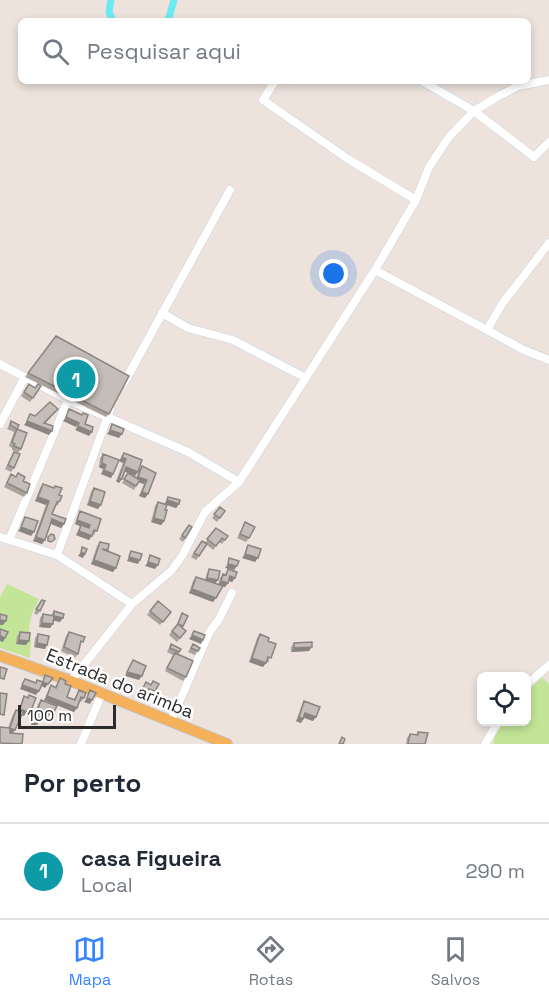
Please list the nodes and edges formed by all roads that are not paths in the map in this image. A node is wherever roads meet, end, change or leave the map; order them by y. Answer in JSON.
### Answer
{"nodes":[{"id":1,"x":549,"y":80,"type":"edge"},
{"id":2,"x":531,"y":83,"type":"edge"},
{"id":3,"x":273,"y":84,"type":"edge"},
{"id":4,"x":427,"y":84,"type":"edge"},
{"id":5,"x":528,"y":84,"type":"edge"},
{"id":6,"x":474,"y":111,"type":"junction"},
{"id":7,"x":549,"y":142,"type":"edge"},
{"id":8,"x":230,"y":190,"type":"dead end"},
{"id":9,"x":416,"y":200,"type":"junction"},
{"id":10,"x":549,"y":243,"type":"edge"},
{"id":11,"x":375,"y":270,"type":"junction"},
{"id":12,"x":162,"y":313,"type":"junction"},
{"id":13,"x":487,"y":330,"type":"junction"},
{"id":14,"x":549,"y":360,"type":"edge"},
{"id":15,"x":0,"y":364,"type":"edge"},
{"id":16,"x":25,"y":377,"type":"junction"},
{"id":17,"x":306,"y":378,"type":"junction"},
{"id":18,"x":121,"y":389,"type":"edge"},
{"id":19,"x":116,"y":399,"type":"edge"},
{"id":20,"x":68,"y":400,"type":"junction"},
{"id":21,"x":106,"y":417,"type":"junction"},
{"id":22,"x":0,"y":424,"type":"edge"},
{"id":23,"x":239,"y":482,"type":"junction"},
{"id":24,"x":0,"y":537,"type":"edge"},
{"id":25,"x":9,"y":540,"type":"junction"},
{"id":26,"x":57,"y":555,"type":"junction"},
{"id":27,"x":232,"y":593,"type":"dead end"},
{"id":28,"x":132,"y":604,"type":"junction"},
{"id":29,"x":0,"y":656,"type":"edge"},
{"id":30,"x":549,"y":665,"type":"edge"},
{"id":31,"x":71,"y":681,"type":"junction"},
{"id":32,"x":531,"y":681,"type":"edge"},
{"id":33,"x":102,"y":693,"type":"junction"},
{"id":34,"x":171,"y":721,"type":"junction"},
{"id":35,"x":496,"y":726,"type":"edge"},
{"id":36,"x":81,"y":744,"type":"edge"},
{"id":37,"x":227,"y":744,"type":"edge"},
{"id":38,"x":485,"y":744,"type":"edge"}],
"edges":[{"from":1,"to":2,"type":"street"},
{"from":3,"to":9,"type":"street"},
{"from":4,"to":6,"type":"street"},
{"from":5,"to":6,"type":"street"},
{"from":6,"to":7,"type":"street"},
{"from":6,"to":9,"type":"street"},
{"from":8,"to":12,"type":"street"},
{"from":9,"to":11,"type":"street"},
{"from":10,"to":13,"type":"street"},
{"from":11,"to":13,"type":"street"},
{"from":11,"to":17,"type":"street"},
{"from":12,"to":17,"type":"street"},
{"from":12,"to":18,"type":"street"},
{"from":13,"to":14,"type":"street"},
{"from":15,"to":16,"type":"street"},
{"from":16,"to":20,"type":"street"},
{"from":16,"to":22,"type":"street"},
{"from":17,"to":23,"type":"street"},
{"from":19,"to":21,"type":"street"},
{"from":20,"to":21,"type":"street"},
{"from":20,"to":25,"type":"street"},
{"from":21,"to":23,"type":"street"},
{"from":21,"to":26,"type":"street"},
{"from":23,"to":28,"type":"street"},
{"from":24,"to":25,"type":"street"},
{"from":25,"to":26,"type":"street"},
{"from":26,"to":28,"type":"street"},
{"from":27,"to":34,"type":"street"},
{"from":28,"to":31,"type":"street"},
{"from":29,"to":31,"type":"main road","name":"Estrada do arimba"},
{"from":30,"to":32,"type":"street"},
{"from":31,"to":33,"type":"main road","name":"Estrada do arimba"},
{"from":33,"to":34,"type":"main road","name":"Estrada do arimba"},
{"from":33,"to":36,"type":"street"},
{"from":34,"to":37,"type":"main road","name":"Estrada do arimba"},
{"from":35,"to":38,"type":"street"}]}
